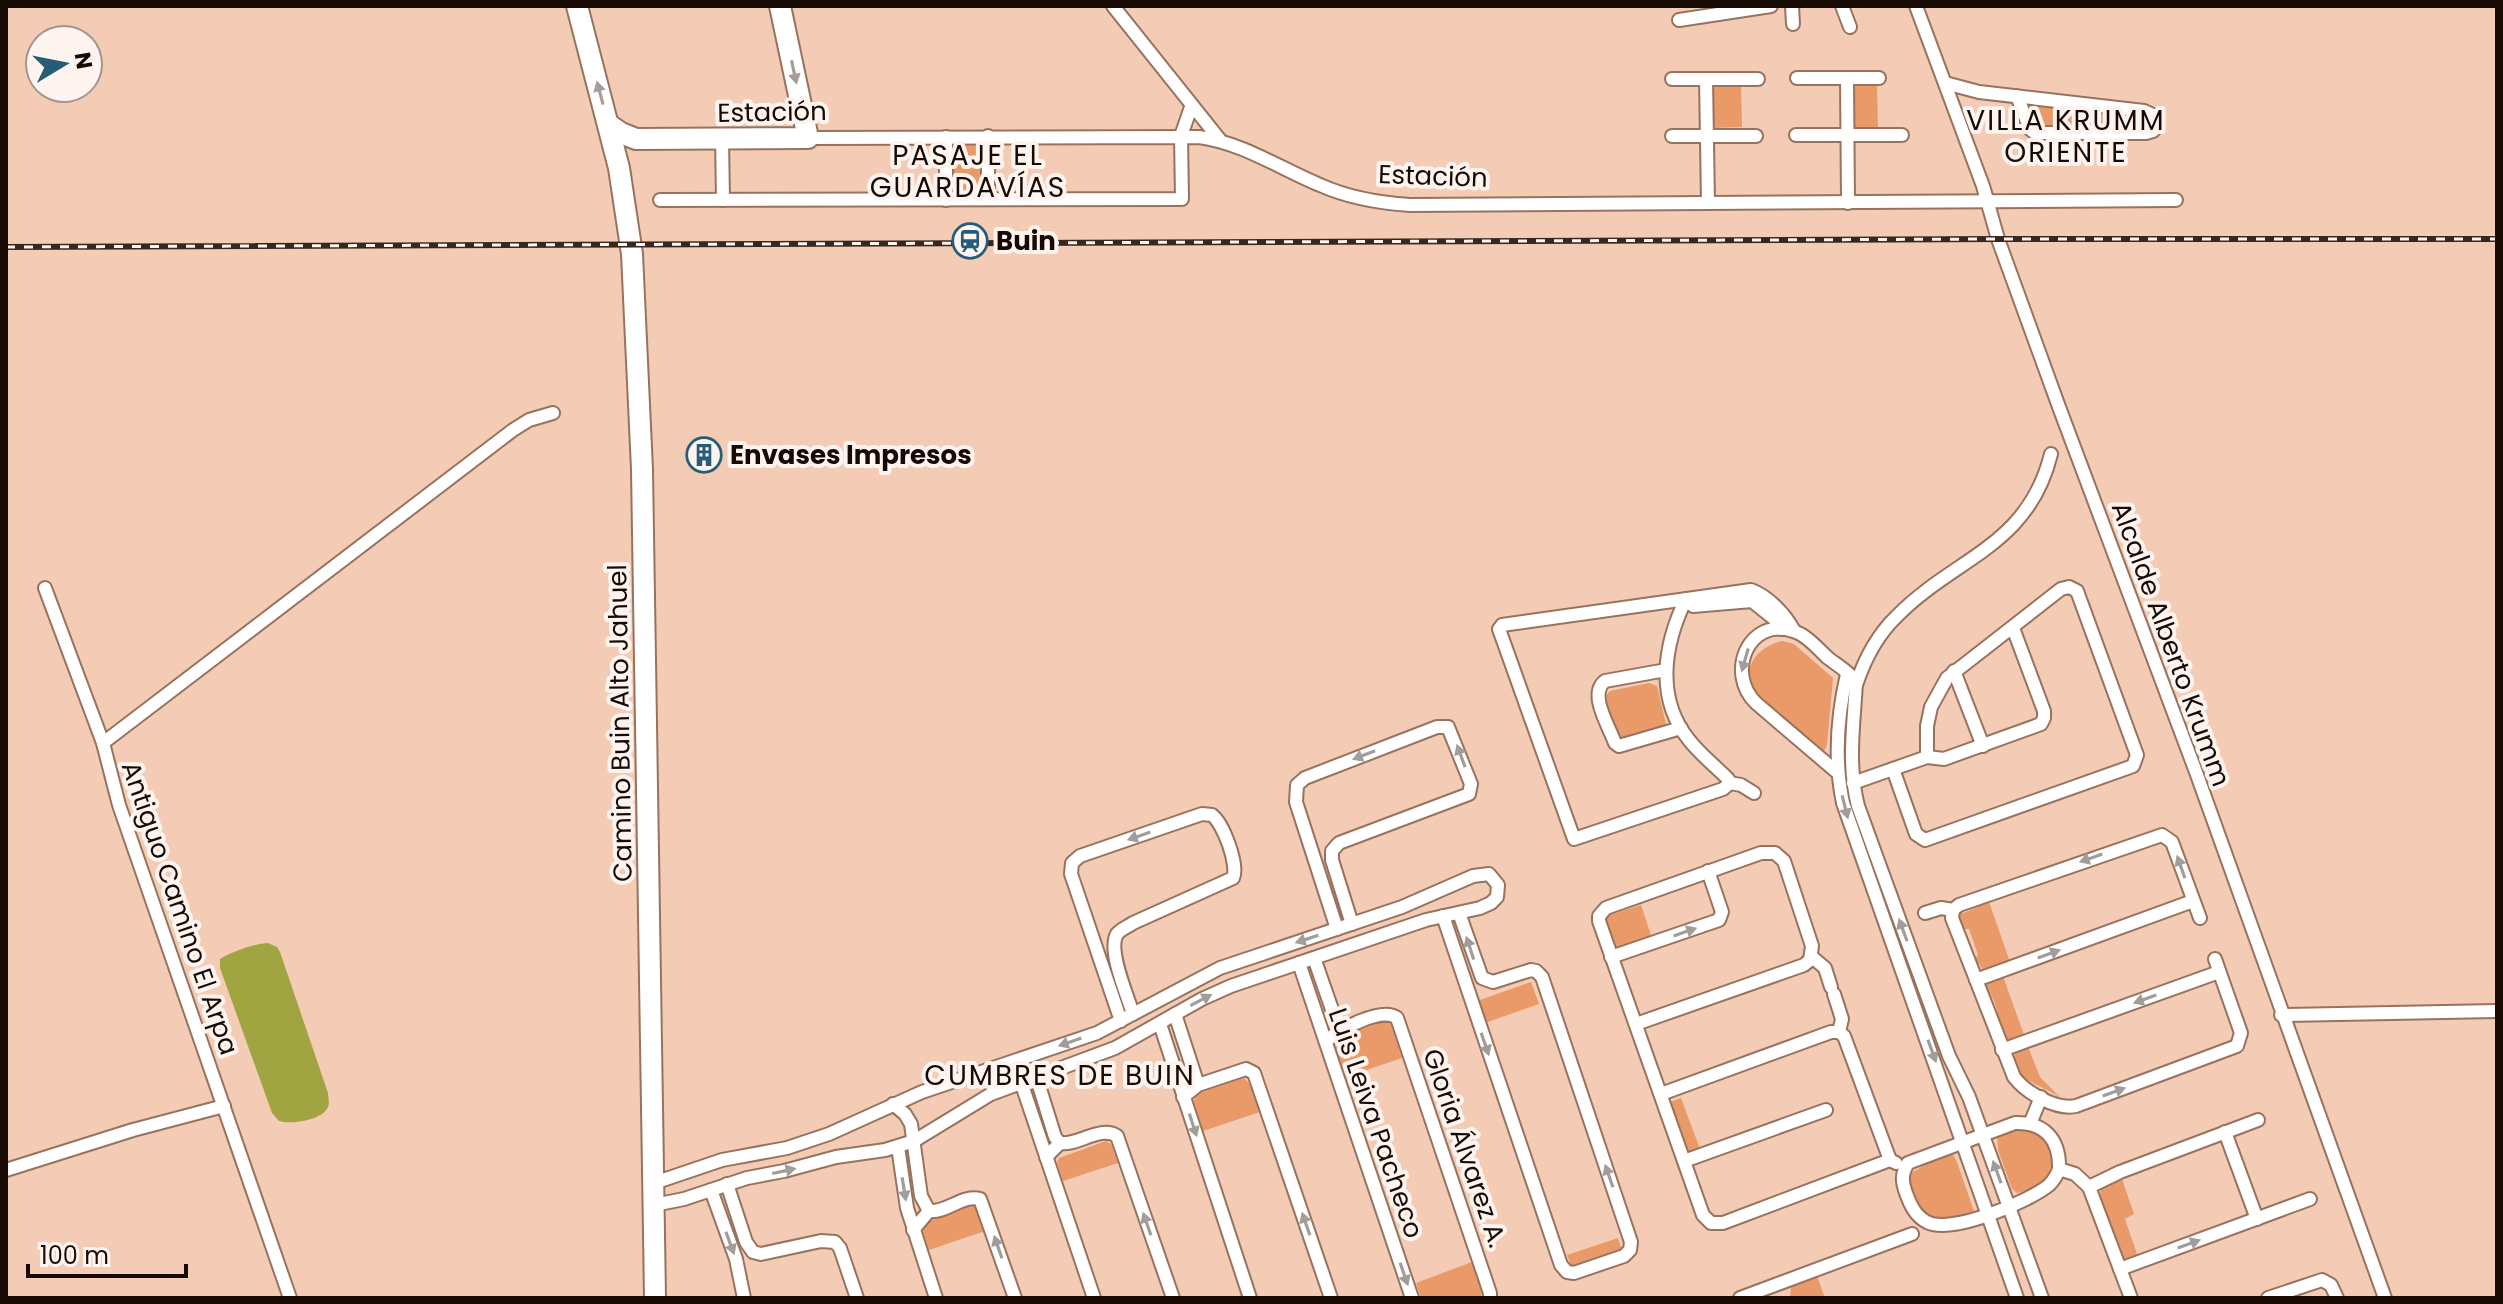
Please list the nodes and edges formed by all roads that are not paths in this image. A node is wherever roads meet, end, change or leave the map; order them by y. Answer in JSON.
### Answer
{"nodes":[{"id":1,"x":577,"y":6,"type":"edge"},
{"id":2,"x":780,"y":6,"type":"edge"},
{"id":3,"x":1113,"y":6,"type":"edge"},
{"id":4,"x":1771,"y":6,"type":"edge"},
{"id":5,"x":1792,"y":6,"type":"edge"},
{"id":6,"x":1842,"y":6,"type":"edge"},
{"id":7,"x":1916,"y":6,"type":"edge"},
{"id":8,"x":1706,"y":11,"type":"edge"},
{"id":9,"x":1679,"y":20,"type":"dead end"},
{"id":10,"x":1793,"y":24,"type":"dead end"},
{"id":11,"x":1850,"y":27,"type":"dead end"},
{"id":12,"x":1797,"y":78,"type":"dead end"},
{"id":13,"x":1847,"y":78,"type":"junction"},
{"id":14,"x":1879,"y":78,"type":"dead end"},
{"id":15,"x":1672,"y":79,"type":"dead end"},
{"id":16,"x":1706,"y":79,"type":"junction"},
{"id":17,"x":1758,"y":79,"type":"dead end"},
{"id":18,"x":1945,"y":83,"type":"junction"},
{"id":19,"x":1979,"y":92,"type":"junction"},
{"id":20,"x":2017,"y":96,"type":"junction"},
{"id":21,"x":1953,"y":104,"type":"junction"},
{"id":22,"x":1191,"y":107,"type":"junction"},
{"id":23,"x":608,"y":124,"type":"junction"},
{"id":24,"x":1796,"y":135,"type":"dead end"},
{"id":25,"x":1847,"y":135,"type":"junction"},
{"id":26,"x":1902,"y":135,"type":"dead end"},
{"id":27,"x":988,"y":136,"type":"junction"},
{"id":28,"x":1181,"y":136,"type":"junction"},
{"id":29,"x":1672,"y":136,"type":"dead end"},
{"id":30,"x":1707,"y":136,"type":"junction"},
{"id":31,"x":1756,"y":136,"type":"dead end"},
{"id":32,"x":946,"y":137,"type":"junction"},
{"id":33,"x":808,"y":138,"type":"junction"},
{"id":34,"x":722,"y":139,"type":"junction"},
{"id":35,"x":651,"y":140,"type":"junction"},
{"id":36,"x":1220,"y":140,"type":"junction"},
{"id":37,"x":619,"y":168,"type":"junction"},
{"id":38,"x":988,"y":199,"type":"junction"},
{"id":39,"x":660,"y":200,"type":"dead end"},
{"id":40,"x":723,"y":200,"type":"junction"},
{"id":41,"x":946,"y":200,"type":"junction"},
{"id":42,"x":2176,"y":200,"type":"dead end"},
{"id":43,"x":1988,"y":202,"type":"junction"},
{"id":44,"x":1708,"y":203,"type":"junction"},
{"id":45,"x":1848,"y":203,"type":"junction"},
{"id":46,"x":553,"y":413,"type":"dead end"},
{"id":47,"x":2051,"y":454,"type":"dead end"},
{"id":48,"x":45,"y":588,"type":"dead end"},
{"id":49,"x":1684,"y":604,"type":"junction"},
{"id":50,"x":2013,"y":628,"type":"junction"},
{"id":51,"x":1787,"y":630,"type":"junction"},
{"id":52,"x":1666,"y":670,"type":"junction"},
{"id":53,"x":1954,"y":671,"type":"junction"},
{"id":54,"x":1847,"y":674,"type":"junction"},
{"id":55,"x":1856,"y":685,"type":"junction"},
{"id":56,"x":1681,"y":728,"type":"junction"},
{"id":57,"x":103,"y":743,"type":"junction"},
{"id":58,"x":1983,"y":746,"type":"junction"},
{"id":59,"x":1927,"y":757,"type":"junction"},
{"id":60,"x":1893,"y":769,"type":"junction"},
{"id":61,"x":1838,"y":773,"type":"junction"},
{"id":62,"x":1730,"y":783,"type":"junction"},
{"id":63,"x":1853,"y":783,"type":"junction"},
{"id":64,"x":1754,"y":793,"type":"dead end"},
{"id":65,"x":1862,"y":838,"type":"junction"},
{"id":66,"x":1309,"y":842,"type":"junction"},
{"id":67,"x":1333,"y":853,"type":"junction"},
{"id":68,"x":1315,"y":861,"type":"junction"},
{"id":69,"x":1708,"y":871,"type":"junction"},
{"id":70,"x":2193,"y":901,"type":"junction"},
{"id":71,"x":1402,"y":907,"type":"junction"},
{"id":72,"x":1953,"y":910,"type":"junction"},
{"id":73,"x":1459,"y":913,"type":"junction"},
{"id":74,"x":1925,"y":913,"type":"dead end"},
{"id":75,"x":1443,"y":916,"type":"junction"},
{"id":76,"x":2200,"y":918,"type":"dead end"},
{"id":77,"x":1352,"y":924,"type":"junction"},
{"id":78,"x":1409,"y":926,"type":"junction"},
{"id":79,"x":1337,"y":929,"type":"junction"},
{"id":80,"x":1093,"y":939,"type":"junction"},
{"id":81,"x":1115,"y":939,"type":"junction"},
{"id":82,"x":1611,"y":957,"type":"junction"},
{"id":83,"x":1812,"y":957,"type":"junction"},
{"id":84,"x":1314,"y":958,"type":"junction"},
{"id":85,"x":1244,"y":959,"type":"junction"},
{"id":86,"x":1299,"y":963,"type":"junction"},
{"id":87,"x":1250,"y":979,"type":"junction"},
{"id":88,"x":1976,"y":980,"type":"junction"},
{"id":89,"x":1491,"y":981,"type":"junction"},
{"id":90,"x":1469,"y":999,"type":"junction"},
{"id":91,"x":2497,"y":1011,"type":"edge"},
{"id":92,"x":1133,"y":1014,"type":"junction"},
{"id":93,"x":1175,"y":1014,"type":"junction"},
{"id":94,"x":2281,"y":1015,"type":"junction"},
{"id":95,"x":1121,"y":1021,"type":"junction"},
{"id":96,"x":1160,"y":1024,"type":"junction"},
{"id":97,"x":1636,"y":1024,"type":"junction"},
{"id":98,"x":1352,"y":1025,"type":"junction"},
{"id":99,"x":1104,"y":1030,"type":"junction"},
{"id":100,"x":1839,"y":1032,"type":"junction"},
{"id":101,"x":1326,"y":1041,"type":"junction"},
{"id":102,"x":1115,"y":1048,"type":"junction"},
{"id":103,"x":2002,"y":1050,"type":"junction"},
{"id":104,"x":1036,"y":1076,"type":"junction"},
{"id":105,"x":1021,"y":1082,"type":"junction"},
{"id":106,"x":1198,"y":1085,"type":"junction"},
{"id":107,"x":1661,"y":1094,"type":"junction"},
{"id":108,"x":1183,"y":1097,"type":"junction"},
{"id":109,"x":2041,"y":1097,"type":"junction"},
{"id":110,"x":893,"y":1104,"type":"junction"},
{"id":111,"x":224,"y":1106,"type":"junction"},
{"id":112,"x":1826,"y":1110,"type":"dead end"},
{"id":113,"x":2258,"y":1120,"type":"dead end"},
{"id":114,"x":2030,"y":1124,"type":"junction"},
{"id":115,"x":2225,"y":1132,"type":"junction"},
{"id":116,"x":1982,"y":1134,"type":"junction"},
{"id":117,"x":914,"y":1141,"type":"junction"},
{"id":118,"x":1960,"y":1142,"type":"junction"},
{"id":119,"x":1060,"y":1143,"type":"junction"},
{"id":120,"x":898,"y":1147,"type":"junction"},
{"id":121,"x":1046,"y":1157,"type":"junction"},
{"id":122,"x":732,"y":1158,"type":"junction"},
{"id":123,"x":1890,"y":1160,"type":"junction"},
{"id":124,"x":1684,"y":1161,"type":"junction"},
{"id":125,"x":1904,"y":1168,"type":"junction"},
{"id":126,"x":2059,"y":1169,"type":"junction"},
{"id":127,"x":6,"y":1170,"type":"edge"},
{"id":128,"x":733,"y":1182,"type":"junction"},
{"id":129,"x":654,"y":1183,"type":"junction"},
{"id":130,"x":2089,"y":1187,"type":"junction"},
{"id":131,"x":711,"y":1190,"type":"junction"},
{"id":132,"x":2310,"y":1199,"type":"dead end"},
{"id":133,"x":654,"y":1205,"type":"junction"},
{"id":134,"x":2009,"y":1205,"type":"junction"},
{"id":135,"x":929,"y":1211,"type":"junction"},
{"id":136,"x":1986,"y":1214,"type":"junction"},
{"id":137,"x":2257,"y":1219,"type":"junction"},
{"id":138,"x":913,"y":1230,"type":"junction"},
{"id":139,"x":1912,"y":1234,"type":"dead end"},
{"id":140,"x":761,"y":1254,"type":"junction"},
{"id":141,"x":2120,"y":1269,"type":"junction"},
{"id":142,"x":740,"y":1272,"type":"junction"},
{"id":143,"x":1777,"y":1285,"type":"junction"},
{"id":144,"x":290,"y":1298,"type":"edge"},
{"id":145,"x":655,"y":1298,"type":"edge"},
{"id":146,"x":667,"y":1298,"type":"edge"},
{"id":147,"x":744,"y":1298,"type":"edge"},
{"id":148,"x":857,"y":1298,"type":"edge"},
{"id":149,"x":936,"y":1298,"type":"edge"},
{"id":150,"x":1015,"y":1298,"type":"edge"},
{"id":151,"x":1094,"y":1298,"type":"edge"},
{"id":152,"x":1173,"y":1298,"type":"edge"},
{"id":153,"x":1250,"y":1298,"type":"edge"},
{"id":154,"x":1331,"y":1298,"type":"edge"},
{"id":155,"x":1412,"y":1298,"type":"edge"},
{"id":156,"x":1490,"y":1298,"type":"edge"},
{"id":157,"x":1740,"y":1298,"type":"edge"},
{"id":158,"x":1782,"y":1298,"type":"edge"},
{"id":159,"x":2017,"y":1298,"type":"edge"},
{"id":160,"x":2042,"y":1298,"type":"edge"},
{"id":161,"x":2131,"y":1298,"type":"edge"},
{"id":162,"x":2268,"y":1298,"type":"edge"},
{"id":163,"x":2337,"y":1298,"type":"edge"},
{"id":164,"x":2385,"y":1298,"type":"edge"}],
"edges":[{"from":23,"to":1,"type":"main road","name":"Camino Buin Alto Jahuel","one_way":true},
{"from":2,"to":33,"type":"main road","one_way":true},
{"from":3,"to":22,"type":"street"},
{"from":4,"to":8,"type":"street"},
{"from":5,"to":10,"type":"street"},
{"from":6,"to":11,"type":"street"},
{"from":7,"to":18,"type":"street","name":"Alcalde Alberto Krumm"},
{"from":8,"to":9,"type":"street"},
{"from":12,"to":13,"type":"street"},
{"from":13,"to":14,"type":"street"},
{"from":13,"to":25,"type":"street"},
{"from":15,"to":16,"type":"street"},
{"from":16,"to":17,"type":"street"},
{"from":16,"to":30,"type":"street"},
{"from":18,"to":19,"type":"street"},
{"from":18,"to":21,"type":"street","name":"Alcalde Alberto Krumm"},
{"from":19,"to":20,"type":"street"},
{"from":19,"to":21,"type":"street"},
{"from":20,"to":20,"type":"street"},
{"from":21,"to":43,"type":"street","name":"Alcalde Alberto Krumm"},
{"from":22,"to":28,"type":"street"},
{"from":22,"to":36,"type":"street"},
{"from":23,"to":35,"type":"main road","name":"Estación"},
{"from":23,"to":37,"type":"main road","name":"Camino Buin Alto Jahuel"},
{"from":24,"to":25,"type":"street"},
{"from":25,"to":26,"type":"street"},
{"from":25,"to":45,"type":"street"},
{"from":27,"to":28,"type":"street","name":"Estación"},
{"from":27,"to":32,"type":"street","name":"Estación"},
{"from":27,"to":38,"type":"street"},
{"from":28,"to":36,"type":"street","name":"Estación"},
{"from":28,"to":38,"type":"street"},
{"from":29,"to":30,"type":"street"},
{"from":30,"to":31,"type":"street"},
{"from":30,"to":44,"type":"street"},
{"from":32,"to":33,"type":"street","name":"Estación"},
{"from":32,"to":41,"type":"street"},
{"from":33,"to":34,"type":"main road","name":"Estación"},
{"from":34,"to":35,"type":"main road","name":"Estación"},
{"from":34,"to":40,"type":"street"},
{"from":35,"to":37,"type":"main road"},
{"from":36,"to":44,"type":"street","name":"Estación"},
{"from":37,"to":129,"type":"main road","name":"Camino Buin Alto Jahuel"},
{"from":38,"to":41,"type":"street"},
{"from":39,"to":40,"type":"street"},
{"from":40,"to":41,"type":"street"},
{"from":42,"to":43,"type":"street","name":"Estación"},
{"from":43,"to":45,"type":"street","name":"Estación"},
{"from":43,"to":94,"type":"street","name":"Alcalde Alberto Krumm"},
{"from":44,"to":45,"type":"street","name":"Estación"},
{"from":46,"to":57,"type":"street","name":"Antiguo Camino El Arpa"},
{"from":47,"to":55,"type":"street"},
{"from":48,"to":57,"type":"street"},
{"from":49,"to":51,"type":"street"},
{"from":49,"to":52,"type":"street"},
{"from":49,"to":62,"type":"street"},
{"from":50,"to":53,"type":"street"},
{"from":50,"to":58,"type":"street"},
{"from":50,"to":60,"type":"street"},
{"from":51,"to":54,"type":"street"},
{"from":51,"to":61,"type":"street","one_way":true},
{"from":52,"to":56,"type":"street"},
{"from":52,"to":56,"type":"street"},
{"from":53,"to":58,"type":"street"},
{"from":53,"to":59,"type":"street"},
{"from":54,"to":55,"type":"street"},
{"from":54,"to":61,"type":"street"},
{"from":55,"to":63,"type":"street"},
{"from":56,"to":62,"type":"street"},
{"from":57,"to":111,"type":"street","name":"Antiguo Camino El Arpa"},
{"from":58,"to":59,"type":"street"},
{"from":59,"to":60,"type":"street"},
{"from":60,"to":63,"type":"street"},
{"from":61,"to":65,"type":"street","one_way":true},
{"from":62,"to":64,"type":"street"},
{"from":63,"to":65,"type":"street"},
{"from":116,"to":65,"type":"street","one_way":true},
{"from":65,"to":118,"type":"street","one_way":true},
{"from":66,"to":67,"type":"street"},
{"from":67,"to":66,"type":"street","one_way":true},
{"from":66,"to":68,"type":"street"},
{"from":67,"to":68,"type":"street"},
{"from":67,"to":77,"type":"street"},
{"from":68,"to":79,"type":"street"},
{"from":69,"to":82,"type":"street"},
{"from":82,"to":69,"type":"street","one_way":true},
{"from":69,"to":83,"type":"street"},
{"from":70,"to":72,"type":"street","one_way":true},
{"from":70,"to":76,"type":"street"},
{"from":88,"to":70,"type":"street","one_way":true},
{"from":71,"to":73,"type":"street"},
{"from":71,"to":77,"type":"street"},
{"from":71,"to":78,"type":"street"},
{"from":72,"to":74,"type":"street"},
{"from":72,"to":88,"type":"street"},
{"from":73,"to":75,"type":"street"},
{"from":89,"to":73,"type":"street","one_way":true},
{"from":75,"to":78,"type":"street"},
{"from":75,"to":90,"type":"street"},
{"from":77,"to":79,"type":"street"},
{"from":78,"to":84,"type":"street"},
{"from":79,"to":85,"type":"street","one_way":true},
{"from":80,"to":81,"type":"street"},
{"from":81,"to":80,"type":"street","one_way":true},
{"from":80,"to":95,"type":"street"},
{"from":81,"to":92,"type":"street"},
{"from":82,"to":97,"type":"street"},
{"from":83,"to":97,"type":"street"},
{"from":83,"to":100,"type":"street"},
{"from":84,"to":86,"type":"street"},
{"from":84,"to":98,"type":"street","name":"Luis Leiva Pacheco"},
{"from":85,"to":87,"type":"street"},
{"from":85,"to":92,"type":"street"},
{"from":86,"to":87,"type":"street"},
{"from":86,"to":101,"type":"street","name":"Luis Leiva Pacheco"},
{"from":93,"to":87,"type":"street","one_way":true},
{"from":88,"to":103,"type":"street"},
{"from":89,"to":90,"type":"street"},
{"from":90,"to":89,"type":"street","one_way":true},
{"from":91,"to":94,"type":"street"},
{"from":92,"to":95,"type":"street"},
{"from":93,"to":96,"type":"street"},
{"from":93,"to":106,"type":"street"},
{"from":94,"to":164,"type":"street","name":"Alcalde Alberto Krumm"},
{"from":95,"to":99,"type":"street"},
{"from":96,"to":102,"type":"street"},
{"from":96,"to":108,"type":"street"},
{"from":97,"to":107,"type":"street"},
{"from":98,"to":101,"type":"street"},
{"from":98,"to":156,"type":"street","name":"Gloria Álvarez A."},
{"from":99,"to":102,"type":"street"},
{"from":99,"to":110,"type":"street","one_way":true},
{"from":100,"to":107,"type":"street"},
{"from":100,"to":123,"type":"street"},
{"from":101,"to":155,"type":"street","name":"Luis Leiva Pacheco","one_way":true},
{"from":102,"to":104,"type":"street"},
{"from":103,"to":109,"type":"street"},
{"from":109,"to":103,"type":"street","one_way":true},
{"from":104,"to":105,"type":"street"},
{"from":104,"to":119,"type":"street"},
{"from":105,"to":117,"type":"street"},
{"from":105,"to":121,"type":"street"},
{"from":106,"to":108,"type":"street"},
{"from":154,"to":106,"type":"street","one_way":true},
{"from":107,"to":124,"type":"street"},
{"from":108,"to":153,"type":"street","one_way":true},
{"from":109,"to":114,"type":"street"},
{"from":110,"to":117,"type":"street"},
{"from":110,"to":122,"type":"street"},
{"from":111,"to":127,"type":"street"},
{"from":111,"to":144,"type":"street","name":"Antiguo Camino El Arpa"},
{"from":112,"to":124,"type":"street"},
{"from":113,"to":115,"type":"street"},
{"from":114,"to":116,"type":"street"},
{"from":114,"to":126,"type":"street"},
{"from":115,"to":130,"type":"street"},
{"from":115,"to":137,"type":"street"},
{"from":116,"to":118,"type":"street"},
{"from":134,"to":116,"type":"street","one_way":true},
{"from":117,"to":120,"type":"street"},
{"from":117,"to":135,"type":"street"},
{"from":118,"to":125,"type":"street"},
{"from":118,"to":136,"type":"street"},
{"from":119,"to":121,"type":"street"},
{"from":152,"to":119,"type":"street","one_way":true},
{"from":128,"to":120,"type":"street","one_way":true},
{"from":120,"to":138,"type":"street","one_way":true},
{"from":121,"to":151,"type":"street"},
{"from":122,"to":128,"type":"street"},
{"from":122,"to":129,"type":"street"},
{"from":123,"to":124,"type":"street"},
{"from":123,"to":125,"type":"street"},
{"from":125,"to":136,"type":"street"},
{"from":126,"to":130,"type":"street"},
{"from":126,"to":134,"type":"street"},
{"from":128,"to":131,"type":"street"},
{"from":128,"to":140,"type":"street"},
{"from":129,"to":133,"type":"main road","name":"Camino Buin Alto Jahuel"},
{"from":130,"to":141,"type":"street"},
{"from":131,"to":133,"type":"street"},
{"from":131,"to":142,"type":"street","one_way":true},
{"from":132,"to":137,"type":"street"},
{"from":133,"to":145,"type":"main road","name":"Camino Buin Alto Jahuel"},
{"from":133,"to":146,"type":"main road","name":"Camino Buin Alto Jahuel"},
{"from":134,"to":136,"type":"street"},
{"from":134,"to":160,"type":"street"},
{"from":135,"to":138,"type":"street"},
{"from":150,"to":135,"type":"street","one_way":true},
{"from":136,"to":159,"type":"street"},
{"from":141,"to":137,"type":"street","one_way":true},
{"from":138,"to":149,"type":"street"},
{"from":139,"to":143,"type":"street"},
{"from":140,"to":142,"type":"street"},
{"from":140,"to":148,"type":"street"},
{"from":141,"to":161,"type":"street"},
{"from":142,"to":147,"type":"street"},
{"from":143,"to":157,"type":"street"},
{"from":143,"to":158,"type":"street"},
{"from":162,"to":163,"type":"street"}]}
